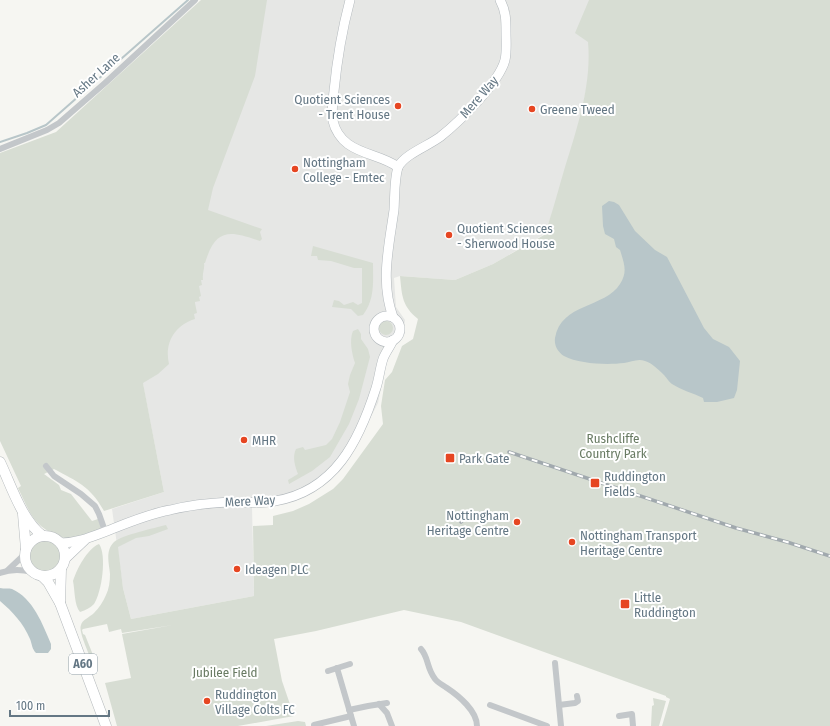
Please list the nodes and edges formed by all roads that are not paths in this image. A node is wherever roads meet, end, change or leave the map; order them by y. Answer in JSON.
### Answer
{"nodes":[{"id":1,"x":195,"y":0,"type":"edge"},
{"id":2,"x":350,"y":0,"type":"edge"},
{"id":3,"x":500,"y":0,"type":"edge"},
{"id":4,"x":0,"y":149,"type":"edge"},
{"id":5,"x":398,"y":167,"type":"junction"},
{"id":6,"x":387,"y":296,"type":"junction"},
{"id":7,"x":393,"y":317,"type":"junction"},
{"id":8,"x":380,"y":318,"type":"junction"},
{"id":9,"x":380,"y":340,"type":"junction"},
{"id":10,"x":393,"y":340,"type":"junction"},
{"id":11,"x":383,"y":358,"type":"junction"},
{"id":12,"x":0,"y":462,"type":"edge"},
{"id":13,"x":46,"y":466,"type":"dead end"},
{"id":14,"x":23,"y":512,"type":"junction"},
{"id":15,"x":105,"y":531,"type":"junction"},
{"id":16,"x":43,"y":536,"type":"junction"},
{"id":17,"x":86,"y":539,"type":"junction"},
{"id":18,"x":60,"y":543,"type":"junction"},
{"id":19,"x":25,"y":551,"type":"junction"},
{"id":20,"x":65,"y":559,"type":"junction"},
{"id":21,"x":61,"y":569,"type":"junction"},
{"id":22,"x":8,"y":570,"type":"junction"},
{"id":23,"x":32,"y":572,"type":"junction"},
{"id":24,"x":0,"y":573,"type":"edge"},
{"id":25,"x":42,"y":576,"type":"junction"},
{"id":26,"x":60,"y":603,"type":"junction"},
{"id":27,"x":421,"y":649,"type":"dead end"},
{"id":28,"x":555,"y":663,"type":"dead end"},
{"id":29,"x":350,"y":664,"type":"dead end"},
{"id":30,"x":337,"y":668,"type":"junction"},
{"id":31,"x":328,"y":671,"type":"dead end"},
{"id":32,"x":577,"y":696,"type":"dead end"},
{"id":33,"x":387,"y":703,"type":"dead end"},
{"id":34,"x":379,"y":704,"type":"junction"},
{"id":35,"x":490,"y":705,"type":"dead end"},
{"id":36,"x":559,"y":705,"type":"junction"},
{"id":37,"x":350,"y":713,"type":"junction"},
{"id":38,"x":619,"y":716,"type":"dead end"},
{"id":39,"x":314,"y":725,"type":"dead end"},
{"id":40,"x":106,"y":726,"type":"edge"},
{"id":41,"x":354,"y":726,"type":"edge"},
{"id":42,"x":392,"y":726,"type":"edge"},
{"id":43,"x":477,"y":726,"type":"edge"},
{"id":44,"x":546,"y":726,"type":"edge"},
{"id":45,"x":561,"y":726,"type":"edge"},
{"id":46,"x":633,"y":726,"type":"edge"}],
"edges":[{"from":1,"to":4,"type":"street","name":"Asher Lane"},
{"from":2,"to":5,"type":"street"},
{"from":3,"to":5,"type":"street","name":"Mere Way"},
{"from":5,"to":6,"type":"street"},
{"from":6,"to":7,"type":"street"},
{"from":6,"to":8,"type":"street"},
{"from":7,"to":8,"type":"street"},
{"from":7,"to":10,"type":"street"},
{"from":8,"to":9,"type":"street"},
{"from":9,"to":10,"type":"street"},
{"from":9,"to":11,"type":"street","name":"Mere Way"},
{"from":10,"to":11,"type":"street","name":"Mere Way"},
{"from":11,"to":15,"type":"street","name":"Mere Way"},
{"from":12,"to":14,"type":"main road"},
{"from":13,"to":15,"type":"street"},
{"from":14,"to":16,"type":"main road"},
{"from":14,"to":19,"type":"main road"},
{"from":15,"to":17,"type":"street","name":"Mere Way"},
{"from":16,"to":18,"type":"main road"},
{"from":16,"to":19,"type":"main road"},
{"from":17,"to":18,"type":"street","name":"Mere Way"},
{"from":17,"to":20,"type":"street","name":"Mere Way"},
{"from":18,"to":20,"type":"main road"},
{"from":19,"to":22,"type":"street"},
{"from":19,"to":23,"type":"main road"},
{"from":20,"to":21,"type":"main road","number":"A60"},
{"from":21,"to":25,"type":"main road"},
{"from":21,"to":26,"type":"main road","number":"A60"},
{"from":22,"to":23,"type":"street"},
{"from":22,"to":24,"type":"street"},
{"from":23,"to":25,"type":"main road"},
{"from":25,"to":26,"type":"main road","number":"A60"},
{"from":26,"to":40,"type":"main road","number":"A60"},
{"from":27,"to":43,"type":"street"},
{"from":28,"to":36,"type":"street"},
{"from":29,"to":30,"type":"street"},
{"from":30,"to":31,"type":"street"},
{"from":30,"to":37,"type":"street"},
{"from":32,"to":36,"type":"street"},
{"from":33,"to":34,"type":"street"},
{"from":34,"to":37,"type":"street"},
{"from":34,"to":42,"type":"street"},
{"from":35,"to":44,"type":"street"},
{"from":36,"to":45,"type":"street"},
{"from":37,"to":39,"type":"street"},
{"from":37,"to":41,"type":"street"},
{"from":38,"to":46,"type":"street"}]}
